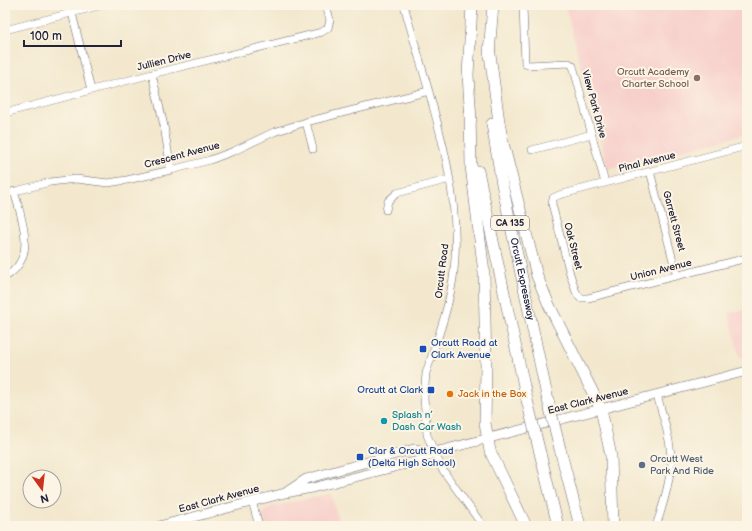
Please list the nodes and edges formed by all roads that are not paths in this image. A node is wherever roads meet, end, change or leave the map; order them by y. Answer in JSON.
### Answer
{"nodes":[{"id":1,"x":102,"y":5,"type":"edge"},
{"id":2,"x":326,"y":5,"type":"edge"},
{"id":3,"x":472,"y":5,"type":"edge"},
{"id":4,"x":493,"y":5,"type":"edge"},
{"id":5,"x":524,"y":5,"type":"edge"},
{"id":6,"x":407,"y":6,"type":"edge"},
{"id":7,"x":72,"y":13,"type":"junction"},
{"id":8,"x":5,"y":30,"type":"edge"},
{"id":9,"x":489,"y":47,"type":"junction"},
{"id":10,"x":152,"y":74,"type":"junction"},
{"id":11,"x":91,"y":90,"type":"junction"},
{"id":12,"x":429,"y":91,"type":"junction"},
{"id":13,"x":5,"y":113,"type":"edge"},
{"id":14,"x":470,"y":113,"type":"junction"},
{"id":15,"x":306,"y":122,"type":"junction"},
{"id":16,"x":592,"y":134,"type":"junction"},
{"id":17,"x":747,"y":146,"type":"edge"},
{"id":18,"x":313,"y":149,"type":"dead end"},
{"id":19,"x":532,"y":150,"type":"dead end"},
{"id":20,"x":170,"y":170,"type":"junction"},
{"id":21,"x":650,"y":171,"type":"junction"},
{"id":22,"x":450,"y":179,"type":"junction"},
{"id":23,"x":605,"y":183,"type":"junction"},
{"id":24,"x":14,"y":191,"type":"junction"},
{"id":25,"x":5,"y":194,"type":"edge"},
{"id":26,"x":553,"y":198,"type":"joint"},
{"id":27,"x":386,"y":210,"type":"dead end"},
{"id":28,"x":747,"y":258,"type":"edge"},
{"id":29,"x":677,"y":276,"type":"junction"},
{"id":30,"x":5,"y":278,"type":"edge"},
{"id":31,"x":580,"y":298,"type":"joint"},
{"id":32,"x":747,"y":371,"type":"edge"},
{"id":33,"x":657,"y":395,"type":"junction"},
{"id":34,"x":601,"y":409,"type":"junction"},
{"id":35,"x":487,"y":438,"type":"junction"},
{"id":36,"x":434,"y":452,"type":"junction"},
{"id":37,"x":252,"y":501,"type":"junction"},
{"id":38,"x":159,"y":526,"type":"edge"},
{"id":39,"x":259,"y":526,"type":"edge"},
{"id":40,"x":483,"y":526,"type":"edge"},
{"id":41,"x":526,"y":526,"type":"edge"},
{"id":42,"x":558,"y":526,"type":"edge"},
{"id":43,"x":580,"y":526,"type":"edge"},
{"id":44,"x":613,"y":526,"type":"edge"},
{"id":45,"x":656,"y":526,"type":"edge"}],
"edges":[{"from":1,"to":7,"type":"street"},
{"from":2,"to":10,"type":"street","name":"Jullien Drive"},
{"from":3,"to":14,"type":"highway","name":"Orcutt Expressway","number":"CA 135"},
{"from":4,"to":9,"type":"highway","name":"Orcutt Expressway","number":"CA 135"},
{"from":5,"to":16,"type":"street","name":"View Park Drive"},
{"from":6,"to":12,"type":"street","name":"Orcutt Road"},
{"from":7,"to":8,"type":"street"},
{"from":7,"to":11,"type":"street"},
{"from":9,"to":34,"type":"highway"},
{"from":9,"to":43,"type":"highway","name":"Orcutt Expressway","number":"CA 135","bridge":true},
{"from":10,"to":11,"type":"street","name":"Jullien Drive"},
{"from":10,"to":20,"type":"street"},
{"from":11,"to":13,"type":"street","name":"Jullien Drive"},
{"from":12,"to":15,"type":"street","name":"Crescent Avenue"},
{"from":12,"to":22,"type":"street","name":"Orcutt Road"},
{"from":14,"to":35,"type":"highway"},
{"from":14,"to":42,"type":"highway","name":"Orcutt Expressway","number":"CA 135","bridge":true},
{"from":15,"to":18,"type":"street"},
{"from":15,"to":20,"type":"street","name":"Crescent Avenue"},
{"from":16,"to":19,"type":"street"},
{"from":16,"to":23,"type":"street","name":"View Park Drive"},
{"from":17,"to":21,"type":"street","name":"Pinal Avenue"},
{"from":20,"to":24,"type":"street","name":"Crescent Avenue"},
{"from":21,"to":23,"type":"street","name":"Pinal Avenue"},
{"from":21,"to":29,"type":"street","name":"Garrett Street"},
{"from":22,"to":27,"type":"street"},
{"from":22,"to":36,"type":"street","name":"Orcutt Road"},
{"from":23,"to":26,"type":"street","name":"Pinal Avenue"},
{"from":24,"to":25,"type":"street","name":"Crescent Avenue"},
{"from":24,"to":30,"type":"street"},
{"from":26,"to":31,"type":"street","name":"Oak Street"},
{"from":28,"to":29,"type":"street","name":"Union Avenue"},
{"from":29,"to":31,"type":"street","name":"Union Avenue"},
{"from":32,"to":33,"type":"main road","name":"East Clark Avenue"},
{"from":33,"to":34,"type":"main road","name":"East Clark Avenue"},
{"from":33,"to":45,"type":"street"},
{"from":34,"to":35,"type":"main road","name":"East Clark Avenue"},
{"from":34,"to":44,"type":"highway"},
{"from":35,"to":36,"type":"main road","name":"East Clark Avenue"},
{"from":35,"to":41,"type":"highway"},
{"from":36,"to":37,"type":"main road","name":"East Clark Avenue"},
{"from":36,"to":40,"type":"street","name":"Orcutt Road"},
{"from":37,"to":38,"type":"main road","name":"East Clark Avenue"},
{"from":37,"to":39,"type":"street"}]}
